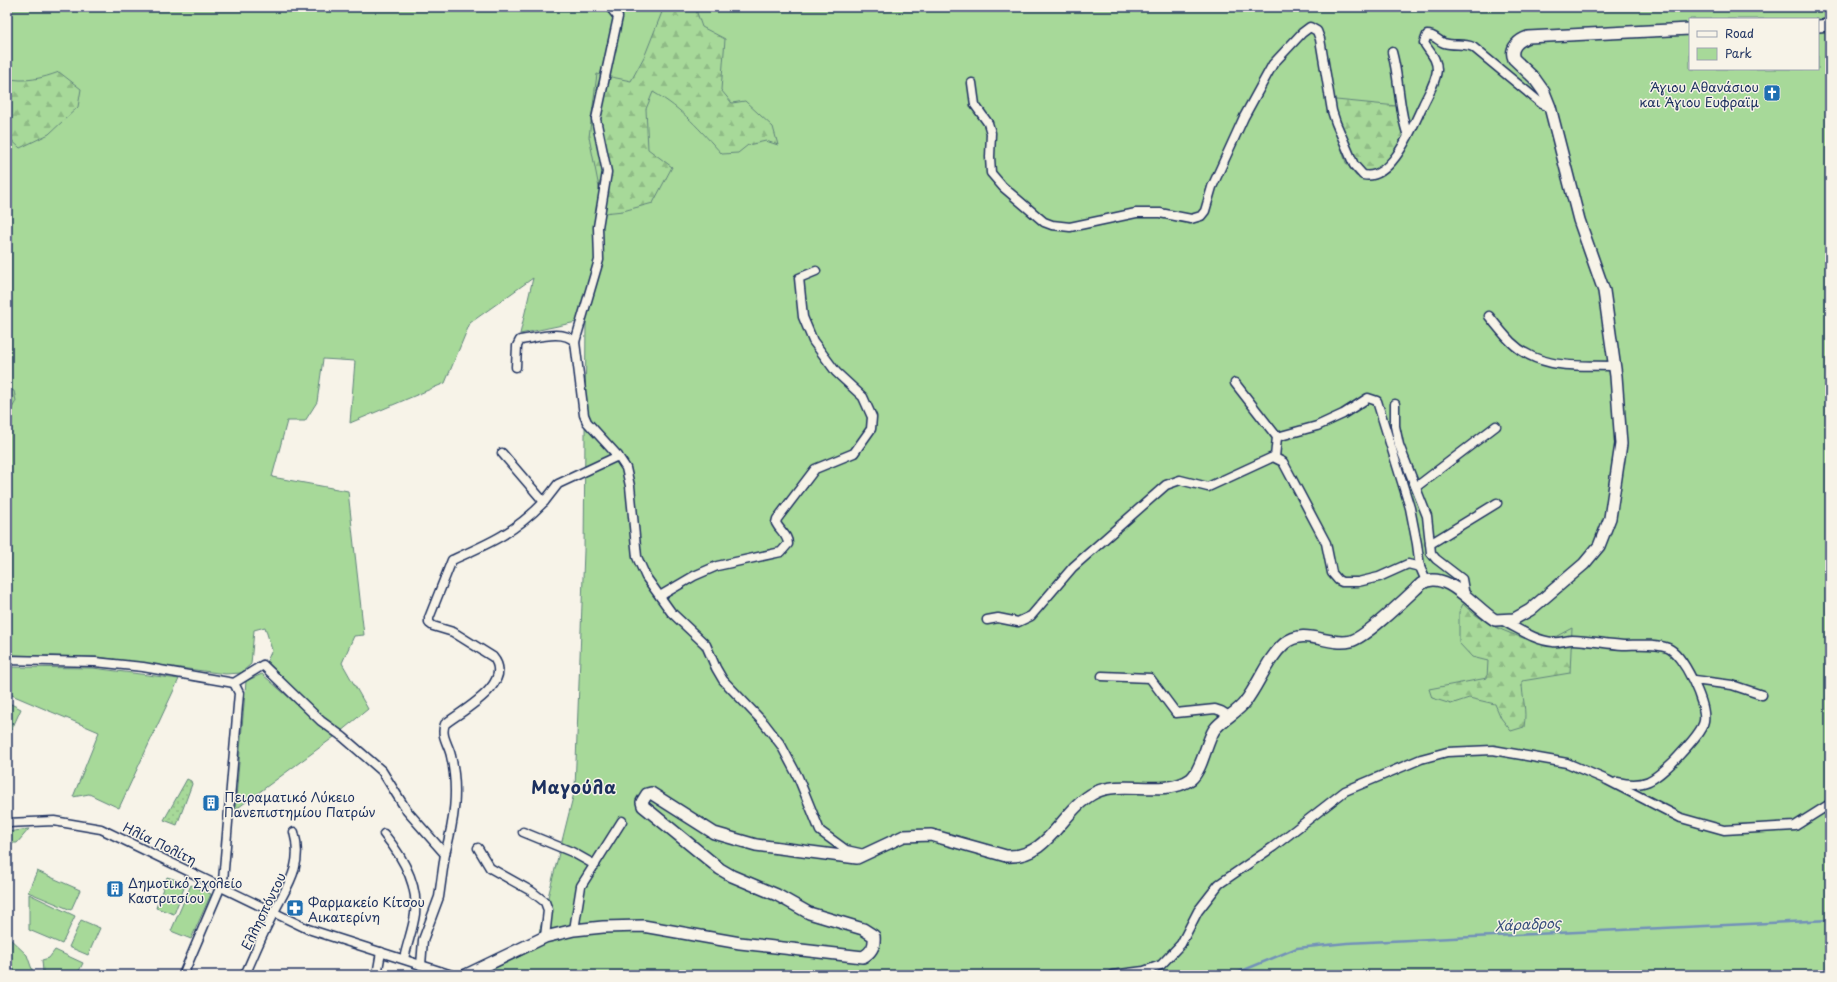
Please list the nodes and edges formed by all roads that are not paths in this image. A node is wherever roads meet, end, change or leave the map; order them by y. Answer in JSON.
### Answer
{"nodes":[{"id":1,"x":610,"y":7,"type":"edge"},
{"id":2,"x":1830,"y":25,"type":"edge"},
{"id":3,"x":1819,"y":26,"type":"edge"},
{"id":4,"x":1689,"y":29,"type":"edge"},
{"id":5,"x":1392,"y":52,"type":"dead end"},
{"id":6,"x":972,"y":83,"type":"dead end"},
{"id":7,"x":1550,"y":107,"type":"junction"},
{"id":8,"x":1408,"y":136,"type":"junction"},
{"id":9,"x":816,"y":271,"type":"dead end"},
{"id":10,"x":1489,"y":316,"type":"dead end"},
{"id":11,"x":575,"y":342,"type":"junction"},
{"id":12,"x":1614,"y":366,"type":"junction"},
{"id":13,"x":516,"y":367,"type":"dead end"},
{"id":14,"x":1235,"y":383,"type":"dead end"},
{"id":15,"x":1395,"y":404,"type":"dead end"},
{"id":16,"x":1496,"y":426,"type":"dead end"},
{"id":17,"x":1277,"y":437,"type":"junction"},
{"id":18,"x":502,"y":453,"type":"dead end"},
{"id":19,"x":618,"y":456,"type":"junction"},
{"id":20,"x":1275,"y":457,"type":"junction"},
{"id":21,"x":1416,"y":487,"type":"junction"},
{"id":22,"x":544,"y":502,"type":"junction"},
{"id":23,"x":1497,"y":503,"type":"dead end"},
{"id":24,"x":1430,"y":544,"type":"junction"},
{"id":25,"x":1420,"y":567,"type":"junction"},
{"id":26,"x":1426,"y":581,"type":"junction"},
{"id":27,"x":660,"y":596,"type":"junction"},
{"id":28,"x":1465,"y":596,"type":"junction"},
{"id":29,"x":987,"y":620,"type":"dead end"},
{"id":30,"x":1504,"y":621,"type":"junction"},
{"id":31,"x":7,"y":660,"type":"edge"},
{"id":32,"x":1102,"y":676,"type":"dead end"},
{"id":33,"x":1694,"y":680,"type":"junction"},
{"id":34,"x":234,"y":684,"type":"junction"},
{"id":35,"x":1762,"y":695,"type":"dead end"},
{"id":36,"x":1229,"y":716,"type":"junction"},
{"id":37,"x":1607,"y":780,"type":"junction"},
{"id":38,"x":1830,"y":804,"type":"edge"},
{"id":39,"x":622,"y":821,"type":"dead end"},
{"id":40,"x":7,"y":823,"type":"edge"},
{"id":41,"x":294,"y":832,"type":"dead end"},
{"id":42,"x":523,"y":832,"type":"dead end"},
{"id":43,"x":384,"y":834,"type":"dead end"},
{"id":44,"x":478,"y":848,"type":"dead end"},
{"id":45,"x":445,"y":854,"type":"junction"},
{"id":46,"x":866,"y":855,"type":"junction"},
{"id":47,"x":594,"y":865,"type":"junction"},
{"id":48,"x":222,"y":887,"type":"junction"},
{"id":49,"x":274,"y":912,"type":"junction"},
{"id":50,"x":574,"y":930,"type":"junction"},
{"id":51,"x":545,"y":937,"type":"junction"},
{"id":52,"x":381,"y":952,"type":"junction"},
{"id":53,"x":404,"y":959,"type":"junction"},
{"id":54,"x":421,"y":965,"type":"junction"},
{"id":55,"x":183,"y":975,"type":"edge"},
{"id":56,"x":246,"y":975,"type":"edge"},
{"id":57,"x":377,"y":975,"type":"edge"},
{"id":58,"x":452,"y":975,"type":"edge"},
{"id":59,"x":466,"y":975,"type":"edge"},
{"id":60,"x":1112,"y":975,"type":"edge"}],
"edges":[{"from":1,"to":11,"type":"street"},
{"from":2,"to":3,"type":"main road"},
{"from":4,"to":7,"type":"main road"},
{"from":5,"to":8,"type":"street"},
{"from":6,"to":8,"type":"street"},
{"from":7,"to":8,"type":"street"},
{"from":7,"to":12,"type":"main road"},
{"from":9,"to":27,"type":"street"},
{"from":10,"to":12,"type":"street"},
{"from":11,"to":13,"type":"street"},
{"from":11,"to":19,"type":"street"},
{"from":12,"to":30,"type":"main road"},
{"from":14,"to":17,"type":"street"},
{"from":15,"to":21,"type":"street"},
{"from":16,"to":21,"type":"street"},
{"from":17,"to":20,"type":"street"},
{"from":17,"to":25,"type":"street"},
{"from":18,"to":22,"type":"street"},
{"from":19,"to":22,"type":"street"},
{"from":19,"to":27,"type":"street"},
{"from":20,"to":25,"type":"street"},
{"from":20,"to":29,"type":"street"},
{"from":21,"to":24,"type":"street"},
{"from":22,"to":45,"type":"street"},
{"from":23,"to":24,"type":"street"},
{"from":24,"to":28,"type":"street"},
{"from":25,"to":26,"type":"street"},
{"from":26,"to":28,"type":"main road"},
{"from":26,"to":36,"type":"main road"},
{"from":27,"to":46,"type":"street"},
{"from":28,"to":30,"type":"main road"},
{"from":30,"to":33,"type":"street"},
{"from":31,"to":34,"type":"street"},
{"from":32,"to":36,"type":"street"},
{"from":33,"to":35,"type":"street"},
{"from":33,"to":37,"type":"street"},
{"from":34,"to":45,"type":"street"},
{"from":34,"to":48,"type":"street"},
{"from":36,"to":46,"type":"main road"},
{"from":37,"to":38,"type":"street"},
{"from":37,"to":60,"type":"street"},
{"from":39,"to":47,"type":"street"},
{"from":40,"to":48,"type":"street","name":"Ηλία Πολίτη"},
{"from":41,"to":49,"type":"street","name":"Ελλησπόντου"},
{"from":42,"to":47,"type":"street"},
{"from":43,"to":53,"type":"street"},
{"from":44,"to":51,"type":"street"},
{"from":45,"to":54,"type":"street"},
{"from":46,"to":50,"type":"main road"},
{"from":47,"to":50,"type":"street"},
{"from":48,"to":49,"type":"street","name":"Ηλία Πολίτη"},
{"from":48,"to":55,"type":"street"},
{"from":49,"to":52,"type":"street","name":"Ηλία Πολίτη"},
{"from":49,"to":56,"type":"street","name":"Ελλησπόντου"},
{"from":50,"to":51,"type":"main road"},
{"from":51,"to":59,"type":"main road"},
{"from":52,"to":53,"type":"street","name":"Ηλία Πολίτη"},
{"from":52,"to":57,"type":"street"},
{"from":53,"to":54,"type":"street","name":"Ηλία Πολίτη"},
{"from":54,"to":58,"type":"street","name":"Ηλία Πολίτη"}]}
